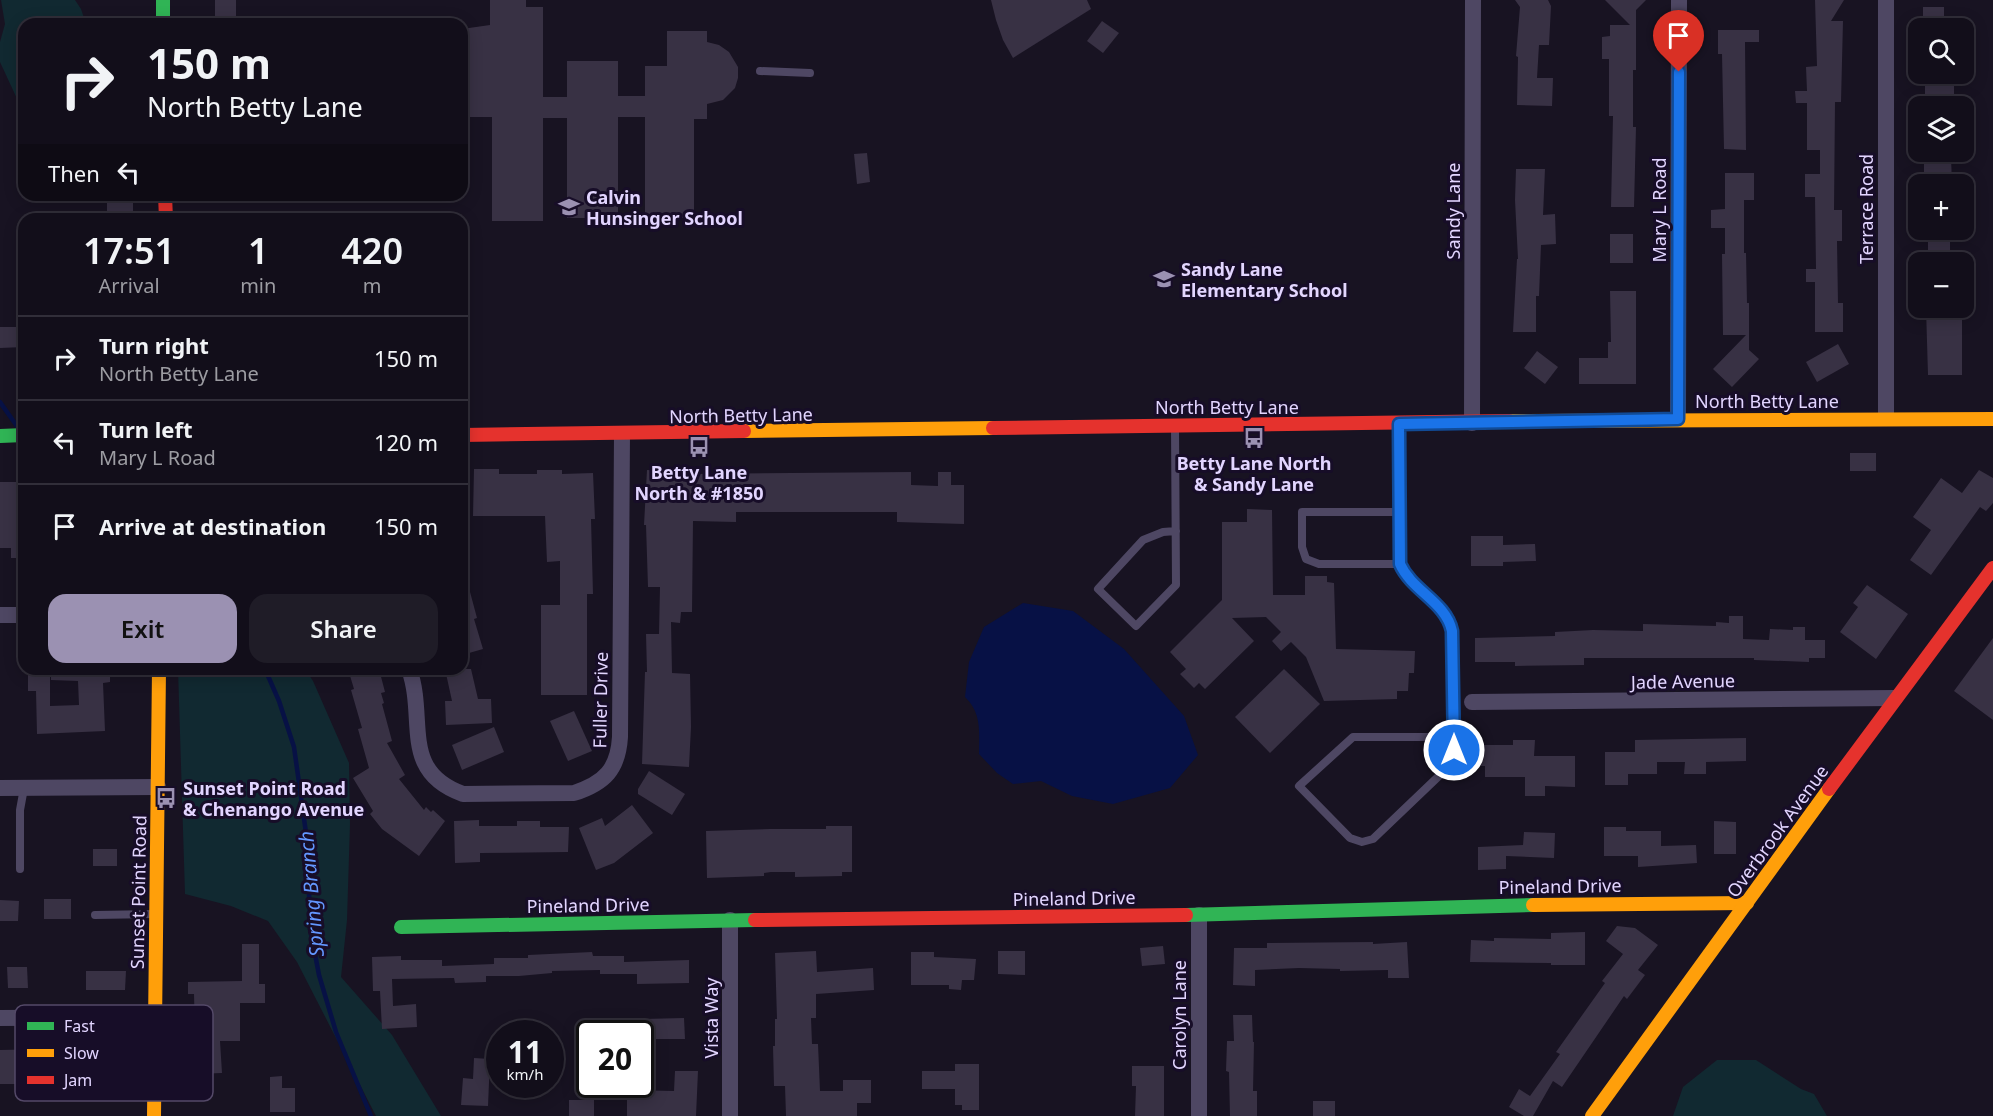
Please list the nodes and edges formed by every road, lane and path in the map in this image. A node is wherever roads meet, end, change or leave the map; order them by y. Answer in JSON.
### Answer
{"nodes":[{"id":1,"x":163,"y":0,"type":"edge"},
{"id":2,"x":1473,"y":0,"type":"edge"},
{"id":3,"x":1679,"y":0,"type":"edge"},
{"id":4,"x":1886,"y":0,"type":"edge"},
{"id":5,"x":163,"y":18,"type":"edge"},
{"id":6,"x":760,"y":71,"type":"dead end"},
{"id":7,"x":810,"y":73,"type":"dead end"},
{"id":8,"x":1886,"y":418,"type":"junction"},
{"id":9,"x":1678,"y":419,"type":"junction"},
{"id":10,"x":1993,"y":419,"type":"edge"},
{"id":11,"x":1472,"y":423,"type":"junction"},
{"id":12,"x":1399,"y":424,"type":"junction"},
{"id":13,"x":1175,"y":426,"type":"junction"},
{"id":14,"x":622,"y":434,"type":"junction"},
{"id":15,"x":468,"y":435,"type":"edge"},
{"id":16,"x":1400,"y":512,"type":"junction"},
{"id":17,"x":1176,"y":531,"type":"junction"},
{"id":18,"x":1400,"y":564,"type":"junction"},
{"id":19,"x":1993,"y":568,"type":"edge"},
{"id":20,"x":0,"y":615,"type":"edge"},
{"id":21,"x":18,"y":615,"type":"edge"},
{"id":22,"x":159,"y":675,"type":"edge"},
{"id":23,"x":411,"y":675,"type":"edge"},
{"id":24,"x":1895,"y":698,"type":"junction"},
{"id":25,"x":1472,"y":702,"type":"dead end"},
{"id":26,"x":1454,"y":737,"type":"junction"},
{"id":27,"x":158,"y":787,"type":"junction"},
{"id":28,"x":0,"y":788,"type":"edge"},
{"id":29,"x":24,"y":788,"type":"junction"},
{"id":30,"x":20,"y":869,"type":"dead end"},
{"id":31,"x":1747,"y":903,"type":"junction"},
{"id":32,"x":156,"y":914,"type":"junction"},
{"id":33,"x":95,"y":915,"type":"dead end"},
{"id":34,"x":1199,"y":915,"type":"junction"},
{"id":35,"x":730,"y":920,"type":"junction"},
{"id":36,"x":401,"y":927,"type":"dead end"},
{"id":37,"x":155,"y":1005,"type":"edge"},
{"id":38,"x":0,"y":1018,"type":"edge"},
{"id":39,"x":15,"y":1018,"type":"edge"},
{"id":40,"x":154,"y":1101,"type":"edge"},
{"id":41,"x":154,"y":1116,"type":"edge"},
{"id":42,"x":730,"y":1116,"type":"edge"},
{"id":43,"x":1199,"y":1116,"type":"edge"},
{"id":44,"x":1592,"y":1116,"type":"edge"}],
"edges":[{"from":1,"to":5,"type":"street"},
{"from":2,"to":11,"type":"street","name":"Sandy Lane"},
{"from":3,"to":9,"type":"street","name":"Mary L Road"},
{"from":4,"to":8,"type":"street","name":"Terrace Road"},
{"from":6,"to":7,"type":"lane"},
{"from":8,"to":9,"type":"street","name":"North Betty Lane"},
{"from":8,"to":10,"type":"street","name":"North Betty Lane"},
{"from":9,"to":11,"type":"street","name":"North Betty Lane"},
{"from":11,"to":12,"type":"street","name":"North Betty Lane"},
{"from":12,"to":13,"type":"street","name":"North Betty Lane"},
{"from":12,"to":16,"type":"lane"},
{"from":13,"to":14,"type":"street","name":"North Betty Lane"},
{"from":13,"to":17,"type":"lane"},
{"from":14,"to":15,"type":"street","name":"North Betty Lane"},
{"from":14,"to":23,"type":"street","name":"Fuller Drive"},
{"from":16,"to":18,"type":"lane"},
{"from":16,"to":18,"type":"lane"},
{"from":17,"to":17,"type":"lane"},
{"from":18,"to":26,"type":"lane"},
{"from":19,"to":24,"type":"street","name":"Overbrook Avenue"},
{"from":20,"to":21,"type":"street"},
{"from":22,"to":27,"type":"street","name":"Sunset Point Road"},
{"from":24,"to":25,"type":"street","name":"Jade Avenue"},
{"from":24,"to":31,"type":"street","name":"Overbrook Avenue"},
{"from":26,"to":26,"type":"lane"},
{"from":27,"to":29,"type":"street"},
{"from":27,"to":32,"type":"street","name":"Sunset Point Road"},
{"from":28,"to":29,"type":"street"},
{"from":29,"to":30,"type":"lane"},
{"from":31,"to":34,"type":"street","name":"Pineland Drive"},
{"from":31,"to":44,"type":"street","name":"Overbrook Avenue"},
{"from":32,"to":33,"type":"lane"},
{"from":32,"to":37,"type":"street","name":"Sunset Point Road"},
{"from":34,"to":35,"type":"street","name":"Pineland Drive"},
{"from":34,"to":43,"type":"street","name":"Carolyn Lane"},
{"from":35,"to":36,"type":"street","name":"Pineland Drive"},
{"from":35,"to":42,"type":"street","name":"Vista Way"},
{"from":38,"to":39,"type":"street"},
{"from":40,"to":41,"type":"street","name":"Sunset Point Road"}]}
